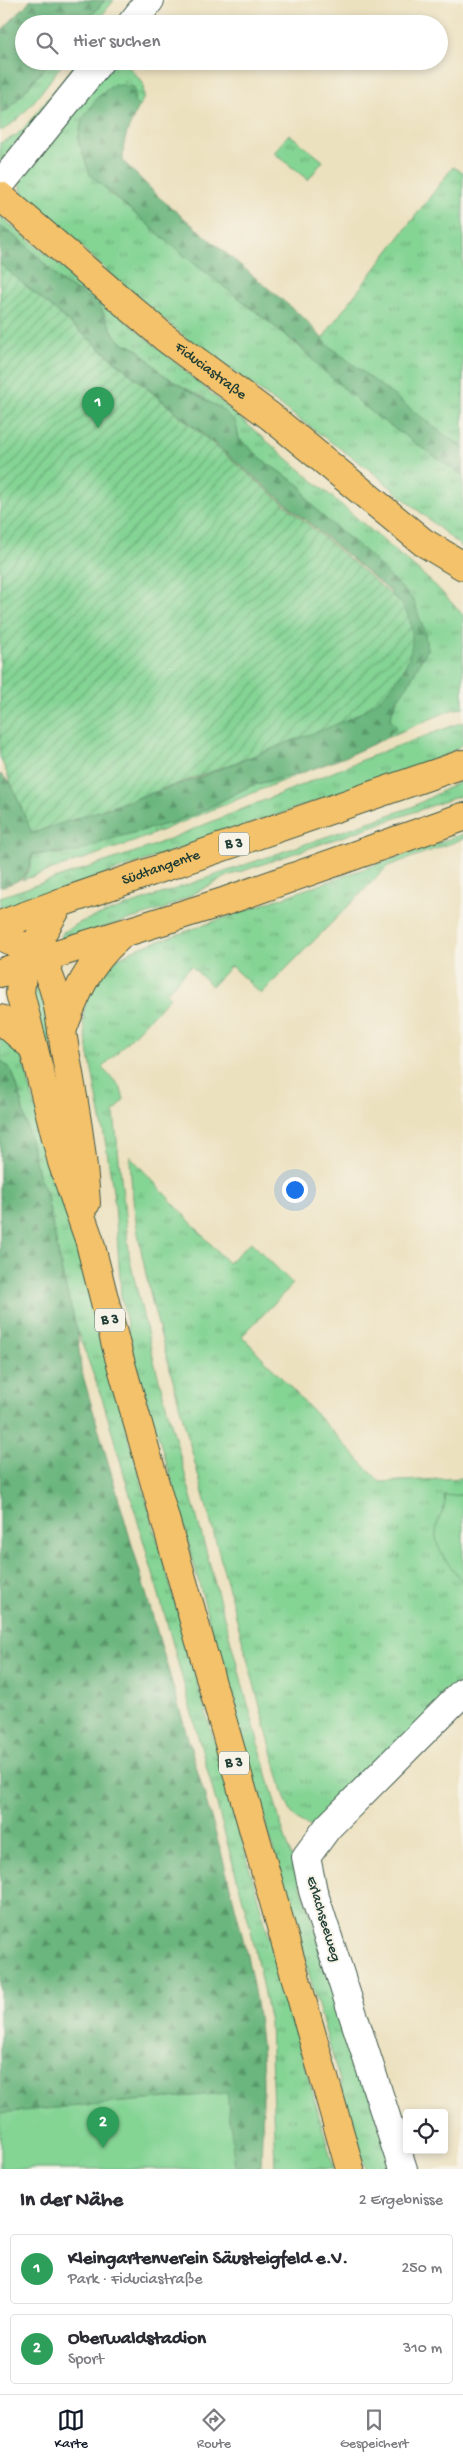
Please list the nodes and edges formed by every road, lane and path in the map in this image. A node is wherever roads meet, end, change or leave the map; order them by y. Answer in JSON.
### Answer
{"nodes":[{"id":1,"x":150,"y":0,"type":"edge"},
{"id":2,"x":138,"y":15,"type":"edge"},
{"id":3,"x":93,"y":70,"type":"edge"},
{"id":4,"x":0,"y":185,"type":"edge"},
{"id":5,"x":0,"y":196,"type":"edge"},
{"id":6,"x":423,"y":542,"type":"junction"},
{"id":7,"x":463,"y":566,"type":"edge"},
{"id":8,"x":463,"y":588,"type":"edge"},
{"id":9,"x":463,"y":764,"type":"edge"},
{"id":10,"x":463,"y":817,"type":"edge"},
{"id":11,"x":60,"y":903,"type":"junction"},
{"id":12,"x":0,"y":925,"type":"edge"},
{"id":13,"x":121,"y":935,"type":"junction"},
{"id":14,"x":0,"y":936,"type":"edge"},
{"id":15,"x":23,"y":962,"type":"edge"},
{"id":16,"x":0,"y":1018,"type":"edge"},
{"id":17,"x":62,"y":1031,"type":"junction"},
{"id":18,"x":32,"y":1047,"type":"junction"},
{"id":19,"x":89,"y":1239,"type":"junction"},
{"id":20,"x":463,"y":1692,"type":"edge"},
{"id":21,"x":350,"y":2169,"type":"edge"},
{"id":22,"x":403,"y":2169,"type":"edge"}],
"edges":[{"from":1,"to":2,"type":"street"},
{"from":3,"to":4,"type":"street"},
{"from":5,"to":6,"type":"main road","name":"Fiduciastraße"},
{"from":6,"to":7,"type":"main road","name":"Fiduciastraße"},
{"from":6,"to":8,"type":"main road","name":"Fiduciastraße"},
{"from":9,"to":11,"type":"main road","name":"Südtangente","number":"B 3"},
{"from":10,"to":13,"type":"main road"},
{"from":11,"to":12,"type":"main road","name":"Südtangente"},
{"from":11,"to":15,"type":"main road","number":"B 3"},
{"from":13,"to":15,"type":"main road"},
{"from":13,"to":17,"type":"main road"},
{"from":14,"to":15,"type":"main road"},
{"from":15,"to":17,"type":"main road","number":"B 3"},
{"from":15,"to":18,"type":"main road","number":"B 3"},
{"from":16,"to":18,"type":"main road"},
{"from":17,"to":19,"type":"main road","number":"B 3"},
{"from":18,"to":19,"type":"main road","number":"B 3"},
{"from":19,"to":21,"type":"main road","number":"B 3"},
{"from":20,"to":22,"type":"street","name":"Erlachseeweg"}]}
